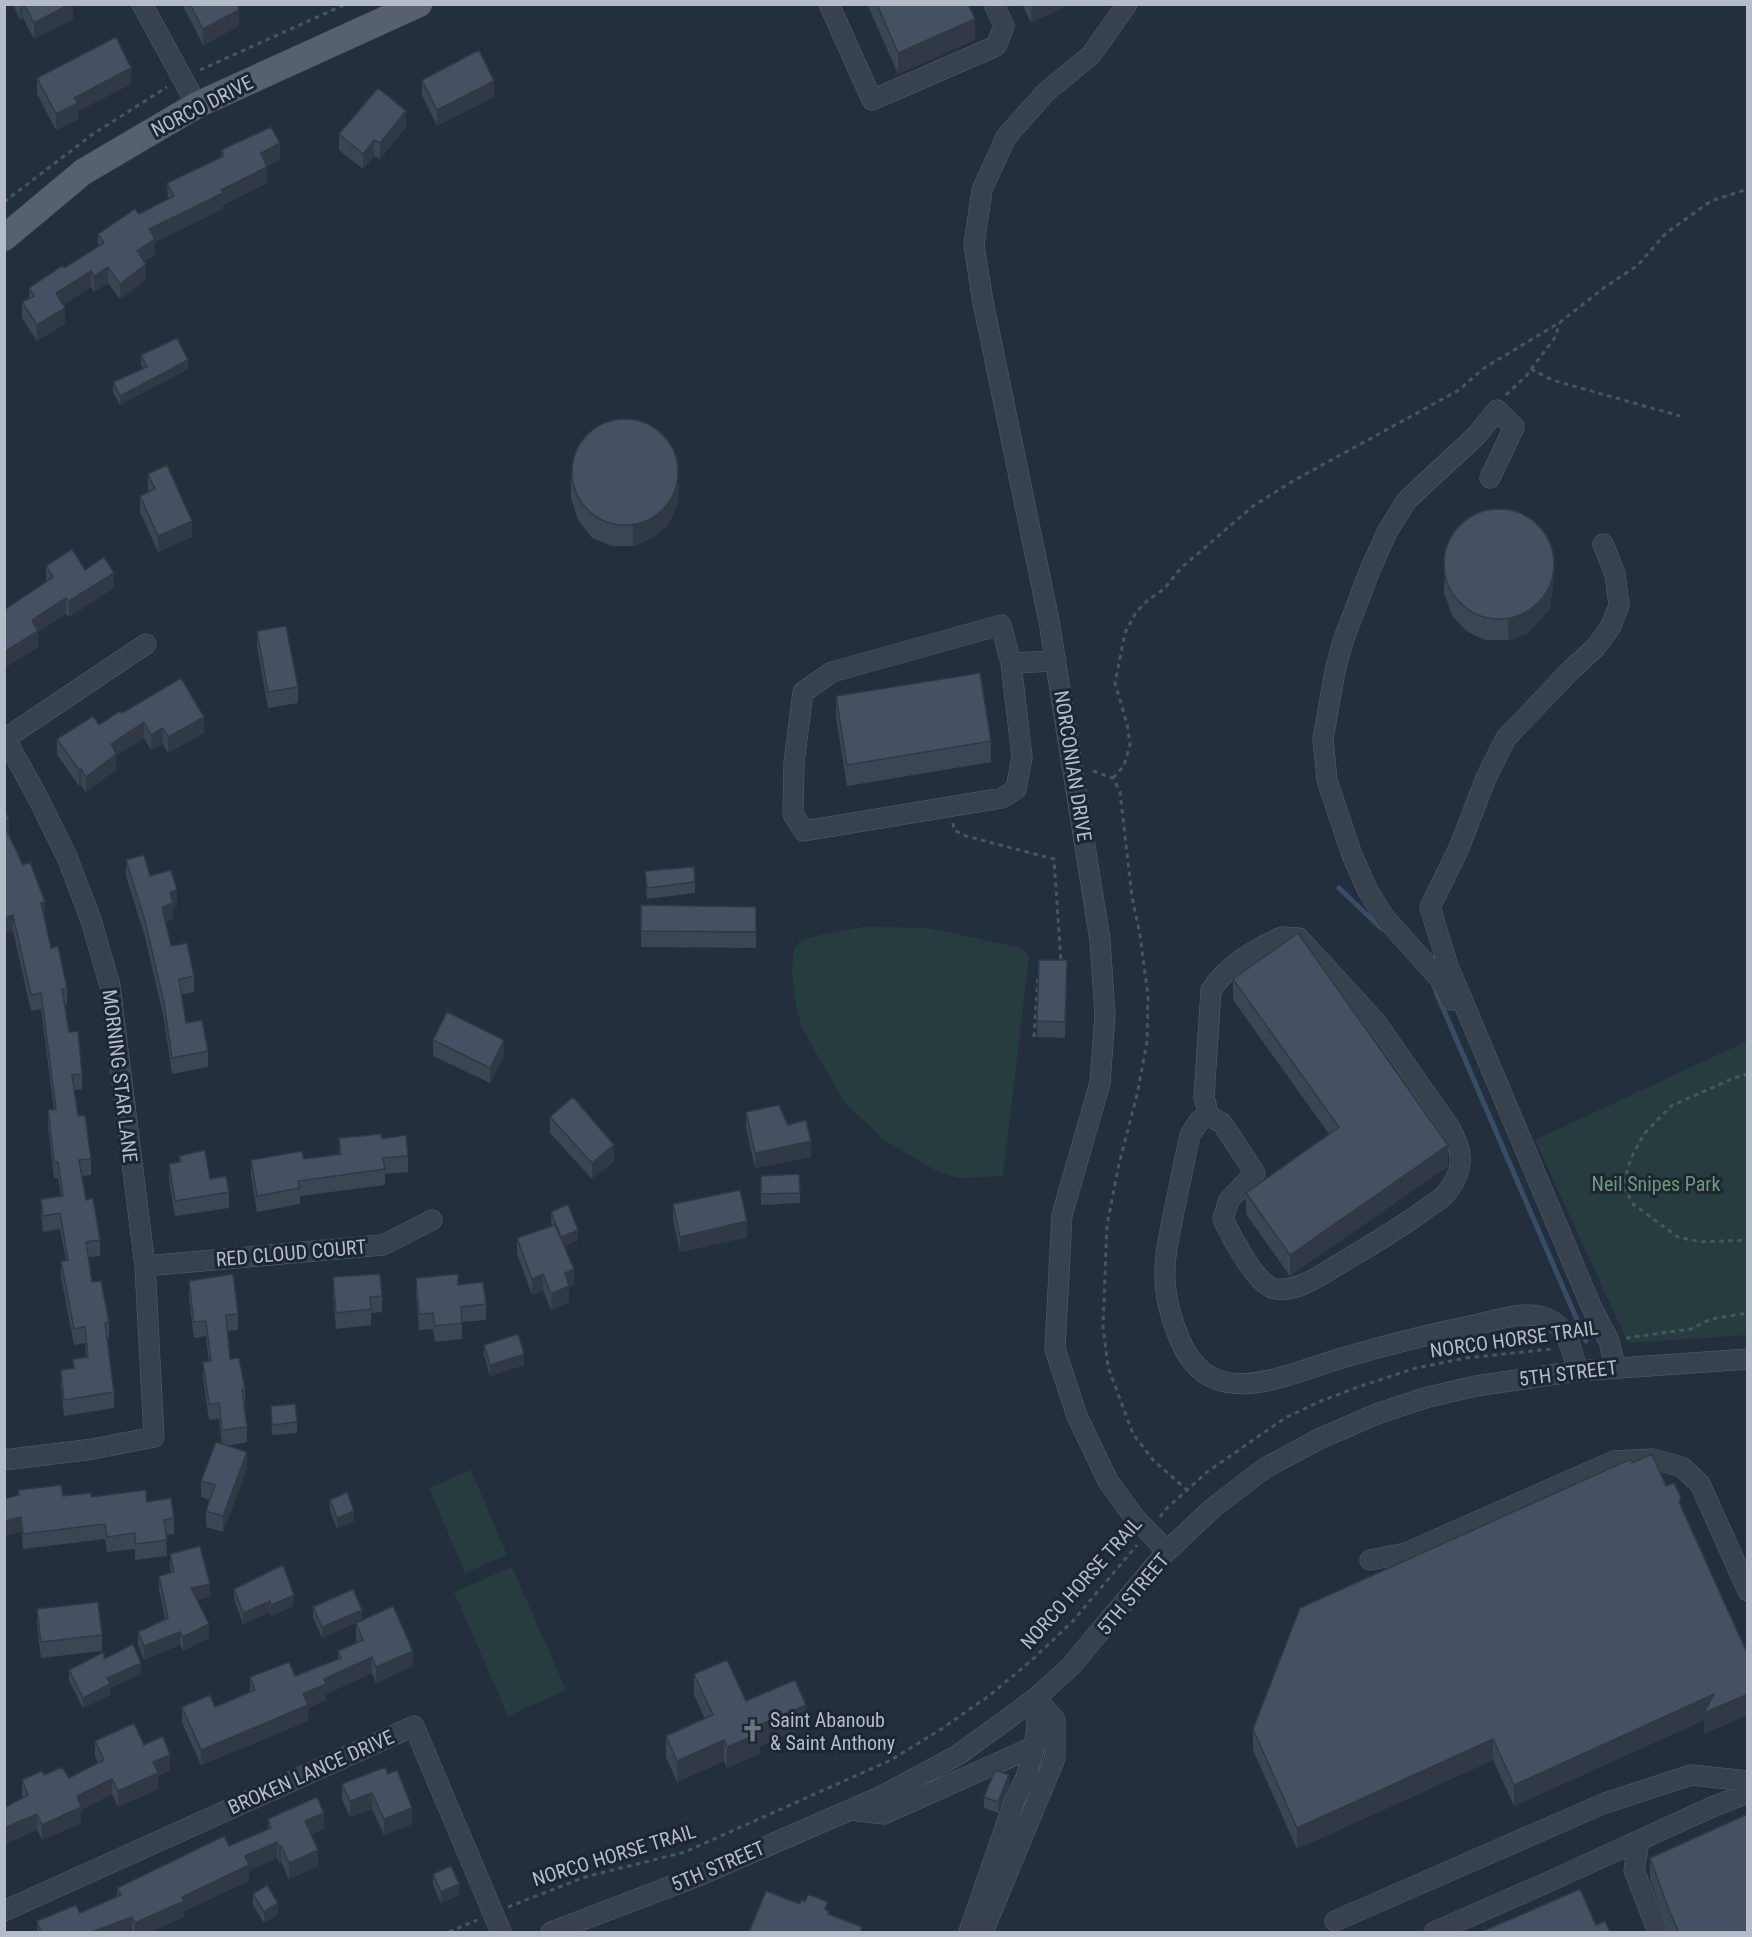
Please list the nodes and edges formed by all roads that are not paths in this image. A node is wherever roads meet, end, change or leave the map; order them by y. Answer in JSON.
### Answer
{"nodes":[{"id":1,"x":142,"y":4,"type":"edge"},
{"id":2,"x":419,"y":4,"type":"edge"},
{"id":3,"x":829,"y":4,"type":"edge"},
{"id":4,"x":994,"y":4,"type":"edge"},
{"id":5,"x":1127,"y":4,"type":"edge"},
{"id":6,"x":197,"y":105,"type":"junction"},
{"id":7,"x":4,"y":238,"type":"edge"},
{"id":8,"x":1490,"y":478,"type":"dead end"},
{"id":9,"x":1603,"y":544,"type":"dead end"},
{"id":10,"x":146,"y":644,"type":"dead end"},
{"id":11,"x":1056,"y":661,"type":"junction"},
{"id":12,"x":1011,"y":663,"type":"junction"},
{"id":13,"x":5,"y":736,"type":"edge"},
{"id":14,"x":1209,"y":1116,"type":"junction"},
{"id":15,"x":1520,"y":1136,"type":"junction"},
{"id":16,"x":432,"y":1220,"type":"dead end"},
{"id":17,"x":145,"y":1266,"type":"junction"},
{"id":18,"x":1748,"y":1359,"type":"edge"},
{"id":19,"x":1616,"y":1367,"type":"junction"},
{"id":20,"x":1577,"y":1371,"type":"junction"},
{"id":21,"x":4,"y":1460,"type":"edge"},
{"id":22,"x":1167,"y":1551,"type":"junction"},
{"id":23,"x":1370,"y":1560,"type":"dead end"},
{"id":24,"x":1748,"y":1592,"type":"edge"},
{"id":25,"x":1036,"y":1698,"type":"junction"},
{"id":26,"x":1035,"y":1746,"type":"junction"},
{"id":27,"x":1748,"y":1781,"type":"edge"},
{"id":28,"x":1748,"y":1793,"type":"edge"},
{"id":29,"x":850,"y":1810,"type":"junction"},
{"id":30,"x":1639,"y":1840,"type":"junction"},
{"id":31,"x":4,"y":1911,"type":"edge"},
{"id":32,"x":1335,"y":1921,"type":"dead end"},
{"id":33,"x":501,"y":1932,"type":"edge"},
{"id":34,"x":551,"y":1932,"type":"edge"},
{"id":35,"x":969,"y":1932,"type":"edge"},
{"id":36,"x":982,"y":1932,"type":"edge"},
{"id":37,"x":1434,"y":1932,"type":"edge"},
{"id":38,"x":1658,"y":1932,"type":"edge"}],
"edges":[{"from":1,"to":6,"type":"street"},
{"from":2,"to":6,"type":"main road","name":"NORCO DRIVE"},
{"from":3,"to":4,"type":"street"},
{"from":5,"to":11,"type":"street","name":"NORCONIAN DRIVE"},
{"from":6,"to":7,"type":"main road","name":"NORCO DRIVE"},
{"from":8,"to":15,"type":"street"},
{"from":9,"to":15,"type":"street"},
{"from":10,"to":13,"type":"street"},
{"from":11,"to":12,"type":"street"},
{"from":11,"to":22,"type":"street","name":"NORCONIAN DRIVE"},
{"from":12,"to":12,"type":"street"},
{"from":13,"to":17,"type":"street","name":"MORNING STAR LANE"},
{"from":14,"to":14,"type":"street"},
{"from":14,"to":20,"type":"street"},
{"from":15,"to":19,"type":"street"},
{"from":16,"to":17,"type":"street","name":"RED CLOUD COURT"},
{"from":17,"to":21,"type":"street","name":"MORNING STAR LANE"},
{"from":18,"to":19,"type":"street","name":"5TH STREET"},
{"from":19,"to":20,"type":"street","name":"5TH STREET"},
{"from":20,"to":22,"type":"street","name":"5TH STREET"},
{"from":22,"to":25,"type":"street","name":"5TH STREET"},
{"from":23,"to":24,"type":"street"},
{"from":25,"to":26,"type":"street"},
{"from":25,"to":29,"type":"street","name":"5TH STREET"},
{"from":25,"to":36,"type":"street"},
{"from":26,"to":29,"type":"street"},
{"from":26,"to":35,"type":"street"},
{"from":27,"to":32,"type":"street"},
{"from":28,"to":30,"type":"street"},
{"from":29,"to":34,"type":"street","name":"5TH STREET"},
{"from":30,"to":37,"type":"street"},
{"from":30,"to":38,"type":"street"},
{"from":31,"to":33,"type":"street","name":"BROKEN LANCE DRIVE"}]}
